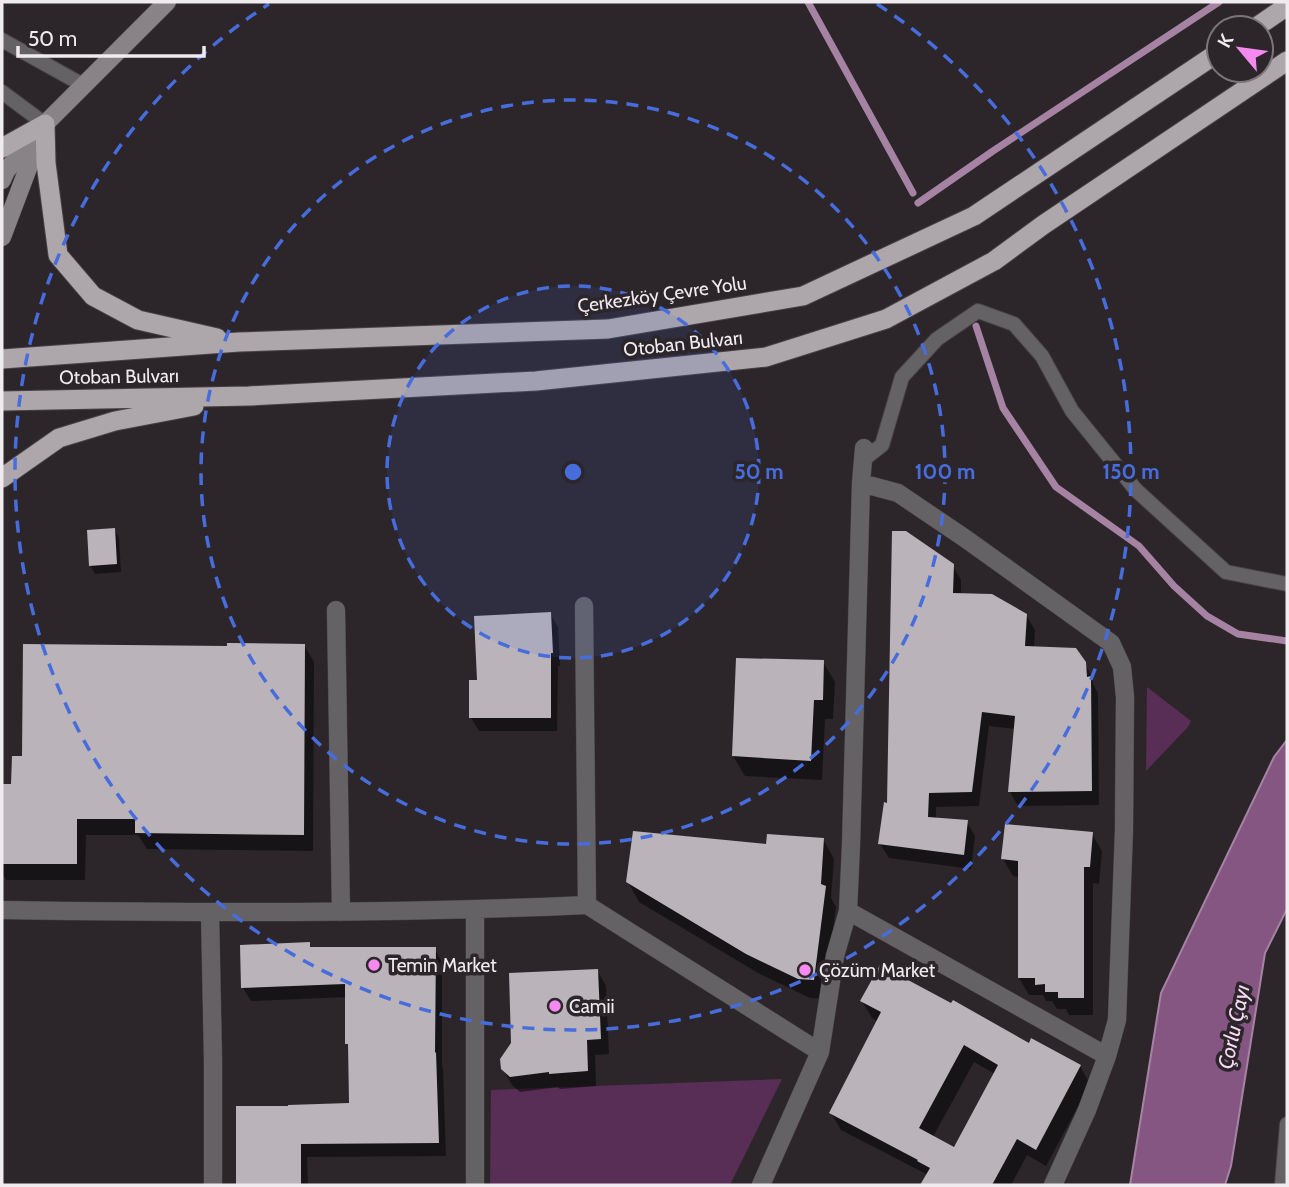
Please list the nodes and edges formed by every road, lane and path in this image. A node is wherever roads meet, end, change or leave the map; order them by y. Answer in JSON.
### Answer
{"nodes":[{"id":1,"x":167,"y":2,"type":"edge"},
{"id":2,"x":2,"y":40,"type":"edge"},
{"id":3,"x":1205,"y":61,"type":"edge"},
{"id":4,"x":1287,"y":61,"type":"edge"},
{"id":5,"x":83,"y":85,"type":"junction"},
{"id":6,"x":2,"y":92,"type":"edge"},
{"id":7,"x":45,"y":124,"type":"junction"},
{"id":8,"x":2,"y":148,"type":"edge"},
{"id":9,"x":2,"y":180,"type":"edge"},
{"id":10,"x":2,"y":237,"type":"edge"},
{"id":11,"x":239,"y":342,"type":"junction"},
{"id":12,"x":2,"y":359,"type":"edge"},
{"id":13,"x":250,"y":396,"type":"junction"},
{"id":14,"x":2,"y":401,"type":"edge"},
{"id":15,"x":864,"y":454,"type":"joint"},
{"id":16,"x":2,"y":478,"type":"edge"},
{"id":17,"x":861,"y":483,"type":"junction"},
{"id":18,"x":1287,"y":584,"type":"edge"},
{"id":19,"x":584,"y":606,"type":"dead end"},
{"id":20,"x":336,"y":610,"type":"dead end"},
{"id":21,"x":587,"y":905,"type":"junction"},
{"id":22,"x":2,"y":910,"type":"edge"},
{"id":23,"x":475,"y":910,"type":"junction"},
{"id":24,"x":848,"y":911,"type":"junction"},
{"id":25,"x":341,"y":912,"type":"junction"},
{"id":26,"x":210,"y":913,"type":"junction"},
{"id":27,"x":820,"y":1052,"type":"junction"},
{"id":28,"x":1107,"y":1056,"type":"junction"},
{"id":29,"x":1287,"y":1124,"type":"edge"},
{"id":30,"x":213,"y":1185,"type":"edge"},
{"id":31,"x":475,"y":1185,"type":"edge"},
{"id":32,"x":761,"y":1185,"type":"edge"},
{"id":33,"x":1054,"y":1185,"type":"edge"},
{"id":34,"x":1282,"y":1185,"type":"edge"}],
"edges":[{"from":1,"to":5,"type":"main road"},
{"from":2,"to":5,"type":"lane"},
{"from":3,"to":11,"type":"highway","name":"Çerkezköy Çevre Yolu"},
{"from":4,"to":13,"type":"highway","name":"Otoban Bulvarı"},
{"from":5,"to":7,"type":"main road"},
{"from":6,"to":7,"type":"lane"},
{"from":7,"to":8,"type":"highway"},
{"from":7,"to":9,"type":"main road"},
{"from":7,"to":10,"type":"main road"},
{"from":7,"to":11,"type":"highway"},
{"from":11,"to":12,"type":"highway","name":"Çerkezköy Çevre Yolu"},
{"from":13,"to":14,"type":"highway","name":"Otoban Bulvarı"},
{"from":13,"to":16,"type":"highway"},
{"from":15,"to":17,"type":"street"},
{"from":15,"to":18,"type":"lane"},
{"from":17,"to":24,"type":"street"},
{"from":17,"to":28,"type":"street"},
{"from":19,"to":21,"type":"street"},
{"from":20,"to":25,"type":"street"},
{"from":21,"to":23,"type":"street"},
{"from":21,"to":27,"type":"street"},
{"from":22,"to":26,"type":"street"},
{"from":23,"to":25,"type":"street"},
{"from":23,"to":31,"type":"street"},
{"from":24,"to":27,"type":"street"},
{"from":24,"to":28,"type":"street"},
{"from":25,"to":26,"type":"street"},
{"from":26,"to":30,"type":"street"},
{"from":27,"to":32,"type":"street"},
{"from":28,"to":33,"type":"street"},
{"from":29,"to":34,"type":"lane"}]}
